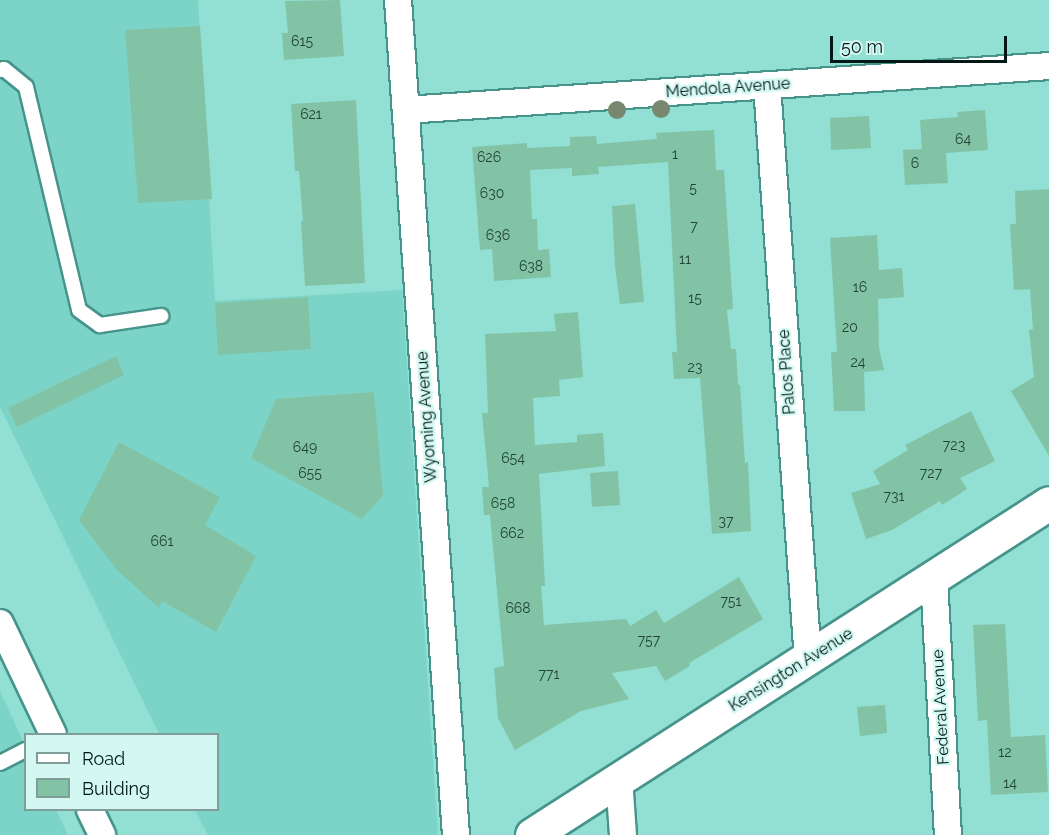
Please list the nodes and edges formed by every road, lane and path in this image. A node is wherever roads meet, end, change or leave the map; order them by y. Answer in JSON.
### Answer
{"nodes":[{"id":1,"x":398,"y":0,"type":"edge"},
{"id":2,"x":1049,"y":66,"type":"edge"},
{"id":3,"x":0,"y":70,"type":"edge"},
{"id":4,"x":767,"y":85,"type":"junction"},
{"id":5,"x":406,"y":110,"type":"junction"},
{"id":6,"x":161,"y":316,"type":"dead end"},
{"id":7,"x":1049,"y":503,"type":"edge"},
{"id":8,"x":934,"y":578,"type":"junction"},
{"id":9,"x":0,"y":623,"type":"edge"},
{"id":10,"x":808,"y":660,"type":"junction"},
{"id":11,"x":52,"y":733,"type":"edge"},
{"id":12,"x":24,"y":751,"type":"edge"},
{"id":13,"x":0,"y":763,"type":"edge"},
{"id":14,"x":620,"y":778,"type":"junction"},
{"id":15,"x":90,"y":811,"type":"edge"},
{"id":16,"x":102,"y":835,"type":"edge"},
{"id":17,"x":456,"y":835,"type":"edge"},
{"id":18,"x":532,"y":835,"type":"edge"},
{"id":19,"x":623,"y":835,"type":"edge"},
{"id":20,"x":948,"y":835,"type":"edge"}],
"edges":[{"from":1,"to":5,"type":"street","name":"Wyoming Avenue"},
{"from":2,"to":4,"type":"street","name":"Mendola Avenue"},
{"from":3,"to":6,"type":"lane"},
{"from":4,"to":5,"type":"street","name":"Mendola Avenue"},
{"from":4,"to":10,"type":"street","name":"Palos Place"},
{"from":5,"to":17,"type":"street","name":"Wyoming Avenue"},
{"from":7,"to":8,"type":"street","name":"Kensington Avenue"},
{"from":8,"to":10,"type":"street","name":"Kensington Avenue"},
{"from":8,"to":20,"type":"street","name":"Federal Avenue"},
{"from":9,"to":11,"type":"street"},
{"from":10,"to":14,"type":"street","name":"Kensington Avenue"},
{"from":12,"to":13,"type":"lane"},
{"from":14,"to":18,"type":"street","name":"Kensington Avenue"},
{"from":14,"to":19,"type":"street"},
{"from":15,"to":16,"type":"street"}]}
